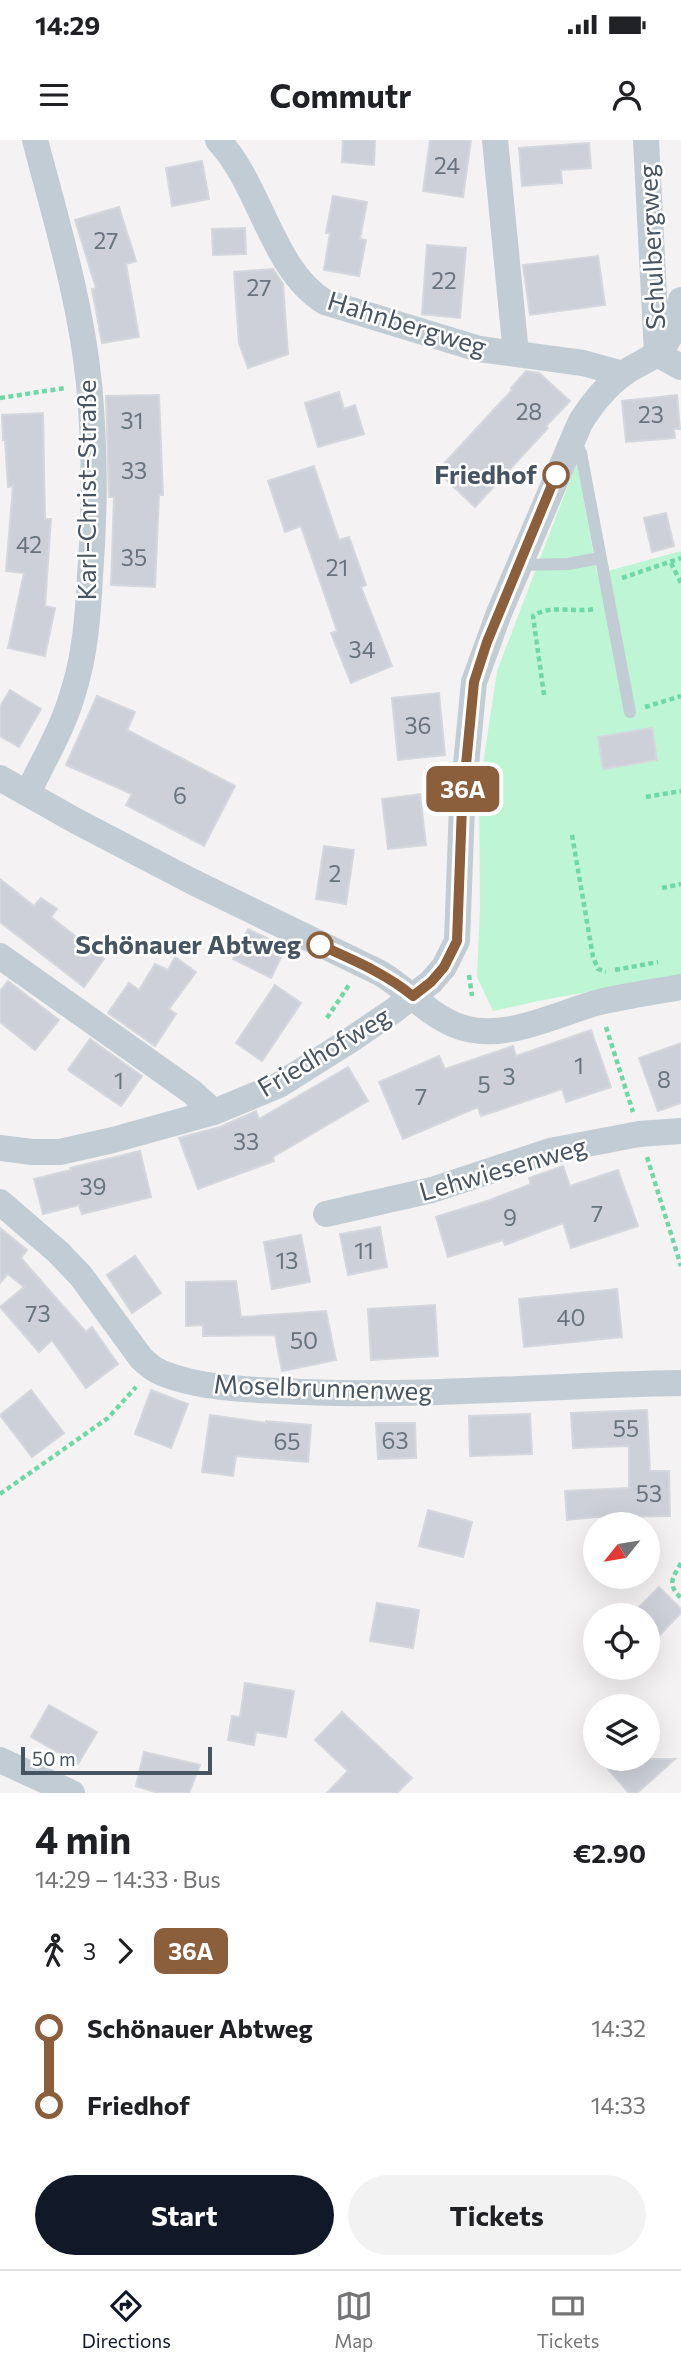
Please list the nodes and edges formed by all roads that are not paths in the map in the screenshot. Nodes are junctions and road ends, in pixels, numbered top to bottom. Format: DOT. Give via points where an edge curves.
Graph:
graph roads {
  1 [pos="35,140"];
  2 [pos="218,140"];
  3 [pos="495,140"];
  4 [pos="646,140"];
  5 [pos="681,300"];
  6 [pos="516,354"];
  7 [pos="657,354"];
  8 [pos="681,367"];
  9 [pos="623,374"];
  10 [pos="573,438"];
  11 [pos="600,558"];
  12 [pos="519,565"];
  13 [pos="630,712"];
  14 [pos="0,778"];
  15 [pos="28,793"];
  16 [pos="0,956"];
  17 [pos="681,987"];
  18 [pos="413,996"];
  19 [pos="214,1112"];
  20 [pos="681,1131"];
  21 [pos="0,1148"];
  22 [pos="0,1202"];
  23 [pos="326,1214"];
  24 [pos="681,1383"];
  25 [pos="0,1760"];
  26 [pos="72,1793"];
  1 -- 15 [label="street, Karl-Christ-Straße" via="64,251 89,385 93,542 87,631 72,697"];
  2 -- 6 [label="street, Hahnbergweg" via="243,173 287,263 319,298 464,345"];
  3 -- 6 [label="street, Hahnbergweg"];
  4 -- 7 [label="street, Schulbergweg"];
  5 -- 7 [label="street" via="671,334"];
  6 -- 9 [label="street, Hahnbergweg"];
  7 -- 8 [label="street"];
  7 -- 9 [label="street, Friedhofweg"];
  9 -- 10 [label="street, Friedhofweg" via="592,404"];
  10 -- 11 [label="lane" via="581,453"];
  10 -- 12 [label="street, Friedhofweg"];
  11 -- 12 [label="lane"];
  11 -- 13 [label="lane"];
  12 -- 18 [label="street, Friedhofweg" via="487,642 471,699 457,941 444,967"];
  14 -- 15 [label="street"];
  15 -- 18 [label="street" via="181,876 363,964"];
  16 -- 19 [label="street"];
  17 -- 18 [label="street" via="492,1031 456,1026"];
  18 -- 19 [label="street, Friedhofweg" via="278,1085"];
  19 -- 21 [label="street, Friedhofweg" via="60,1152"];
  20 -- 23 [label="street, Lehwiesenweg" via="639,1133 550,1152 432,1189"];
  22 -- 24 [label="street, Moselbrunnenweg" via="81,1276 151,1368 177,1377 229,1388 416,1394"];
  25 -- 26 [label="street"];
}
